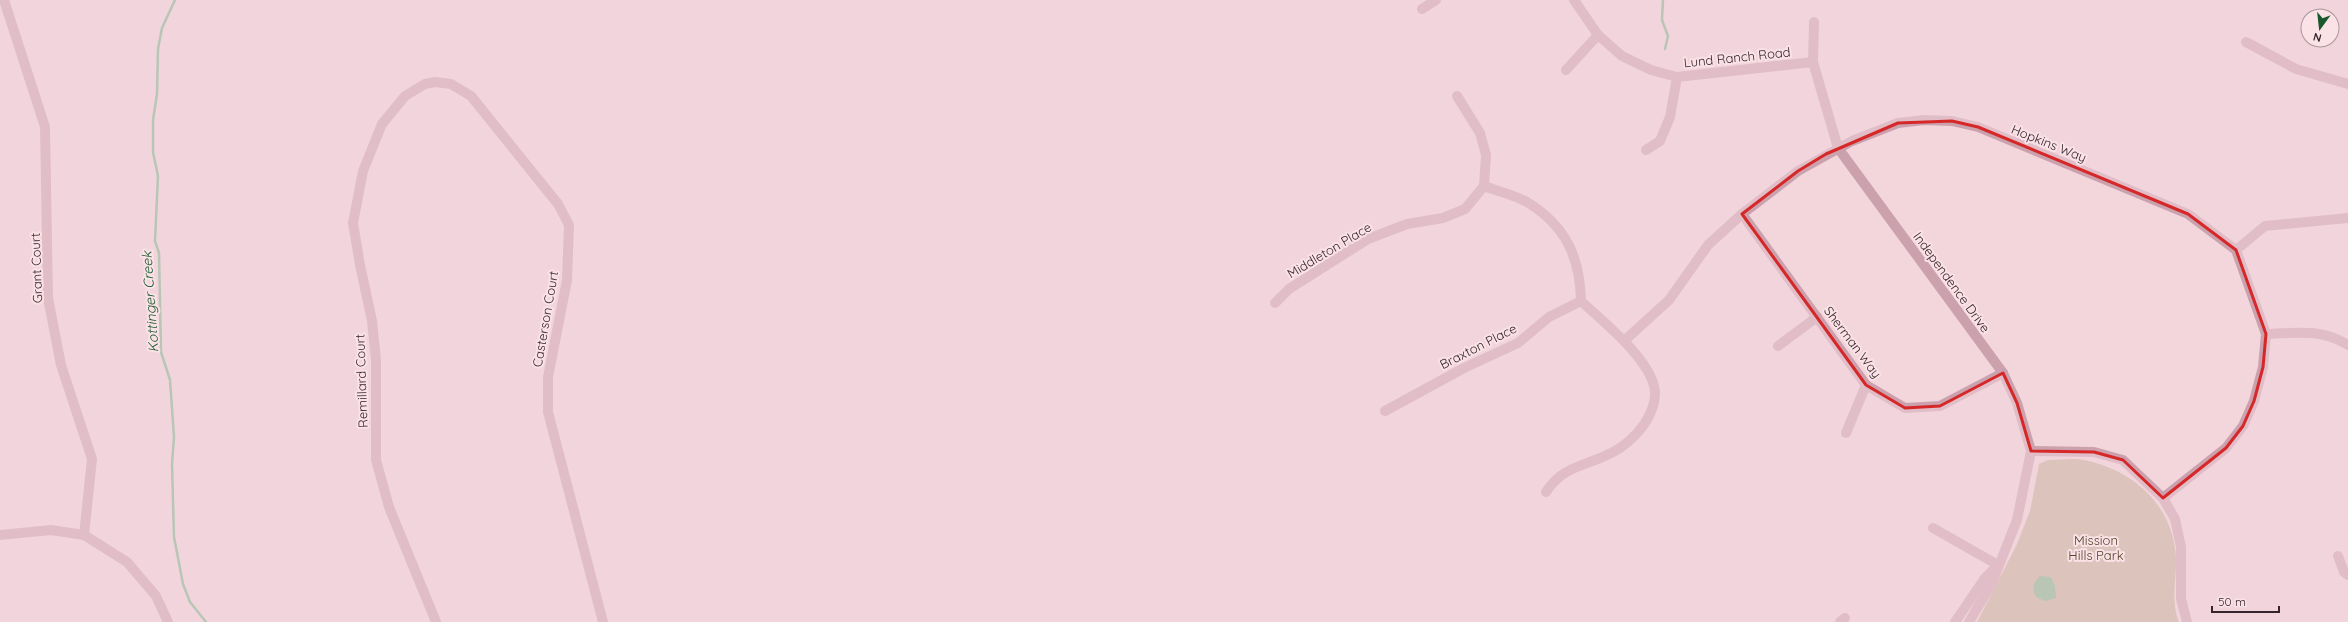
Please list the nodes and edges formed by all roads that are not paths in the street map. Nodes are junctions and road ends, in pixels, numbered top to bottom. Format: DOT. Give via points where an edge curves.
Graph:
graph roads {
  1 [pos="4,0"];
  2 [pos="1436,0"];
  3 [pos="1574,0"];
  4 [pos="1422,10"];
  5 [pos="1814,22"];
  6 [pos="1598,35"];
  7 [pos="2246,42"];
  8 [pos="1813,62"];
  9 [pos="1566,70"];
  10 [pos="1677,77"];
  11 [pos="2348,84"];
  12 [pos="405,96"];
  13 [pos="1457,96"];
  14 [pos="1838,148"];
  15 [pos="1646,150"];
  16 [pos="1484,186"];
  17 [pos="1742,214"];
  18 [pos="2348,218"];
  19 [pos="2236,250"];
  20 [pos="1581,302"];
  21 [pos="1275,303"];
  22 [pos="1817,317"];
  23 [pos="2266,334"];
  24 [pos="1624,341"];
  25 [pos="2348,345"];
  26 [pos="1778,346"];
  27 [pos="2003,373"];
  28 [pos="1866,385"];
  29 [pos="1385,411"];
  30 [pos="1846,433"];
  31 [pos="2031,451"];
  32 [pos="1546,492"];
  33 [pos="2163,498"];
  34 [pos="1933,528"];
  35 [pos="0,535"];
  36 [pos="84,535"];
  37 [pos="2338,556"];
  38 [pos="1998,565"];
  39 [pos="2348,575"];
  40 [pos="168,622"];
  41 [pos="436,622"];
  42 [pos="603,622"];
  43 [pos="1955,622"];
  44 [pos="1969,622"];
  45 [pos="2187,622"];
  1 -- 36 [label="street, Grant Court" via="45,127 48,298 61,365 92,459"];
  2 -- 4 [label="street"];
  3 -- 6 [label="street, Lund Ranch Road"];
  5 -- 8 [label="street, Independence Drive"];
  6 -- 9 [label="street"];
  6 -- 10 [label="street, Lund Ranch Road" via="1622,56 1650,70"];
  7 -- 11 [label="street" via="2296,69"];
  8 -- 10 [label="street, Lund Ranch Road"];
  8 -- 14 [label="street, Independence Drive"];
  10 -- 15 [label="street" via="1670,117 1660,141"];
  12 -- 41 [label="street, Remillard Court" via="382,124 363,171 353,223 372,321 376,360 376,460 390,507"];
  12 -- 42 [label="street, Casterson Court" via="425,84 435,82 451,84 471,96 558,204 569,225 567,280 548,377 548,412"];
  13 -- 16 [label="street" via="1480,134 1486,155"];
  14 -- 17 [label="street, Hopkins Way" via="1798,170"];
  14 -- 19 [label="street, Hopkins Way" via="1898,123 1945,121 1978,127 2188,214"];
  14 -- 27 [label="street, Independence Drive"];
  16 -- 20 [label="street" via="1526,201 1564,234 1574,256 1580,279"];
  16 -- 21 [label="street, Middleton Place" via="1465,209 1442,218 1406,224 1368,239 1289,289"];
  17 -- 22 [label="street, Sherman Way"];
  17 -- 24 [label="street, Hopkins Way" via="1708,245 1669,300"];
  18 -- 19 [label="street" via="2265,226"];
  19 -- 23 [label="street"];
  20 -- 24 [label="street"];
  20 -- 29 [label="street, Braxton Place" via="1549,317 1518,343 1464,368"];
  22 -- 26 [label="street"];
  22 -- 28 [label="street, Sherman Way"];
  23 -- 25 [label="street" via="2318,332 2338,338"];
  23 -- 33 [label="street" via="2260,381 2243,426 2210,463"];
  24 -- 32 [label="street" via="1645,365 1652,381 1656,394 1651,414 1638,434 1612,453 1566,471 1554,479"];
  27 -- 28 [label="street, Sherman Way" via="1940,406 1905,408"];
  27 -- 31 [label="street, Independence Drive" via="2018,403"];
  28 -- 30 [label="street"];
  31 -- 33 [label="street" via="2094,452 2123,460"];
  31 -- 38 [label="street, Independence Drive" via="2017,520"];
  33 -- 45 [label="street" via="2175,519 2181,547 2180,599"];
  34 -- 38 [label="street"];
  35 -- 36 [label="street" via="50,530"];
  36 -- 40 [label="street" via="127,562 156,596"];
  37 -- 39 [label="street" via="2344,572"];
  38 -- 43 [label="street, Independence Drive" via="1985,578"];
  38 -- 44 [label="street, Independence Drive" via="1992,583"];
}
